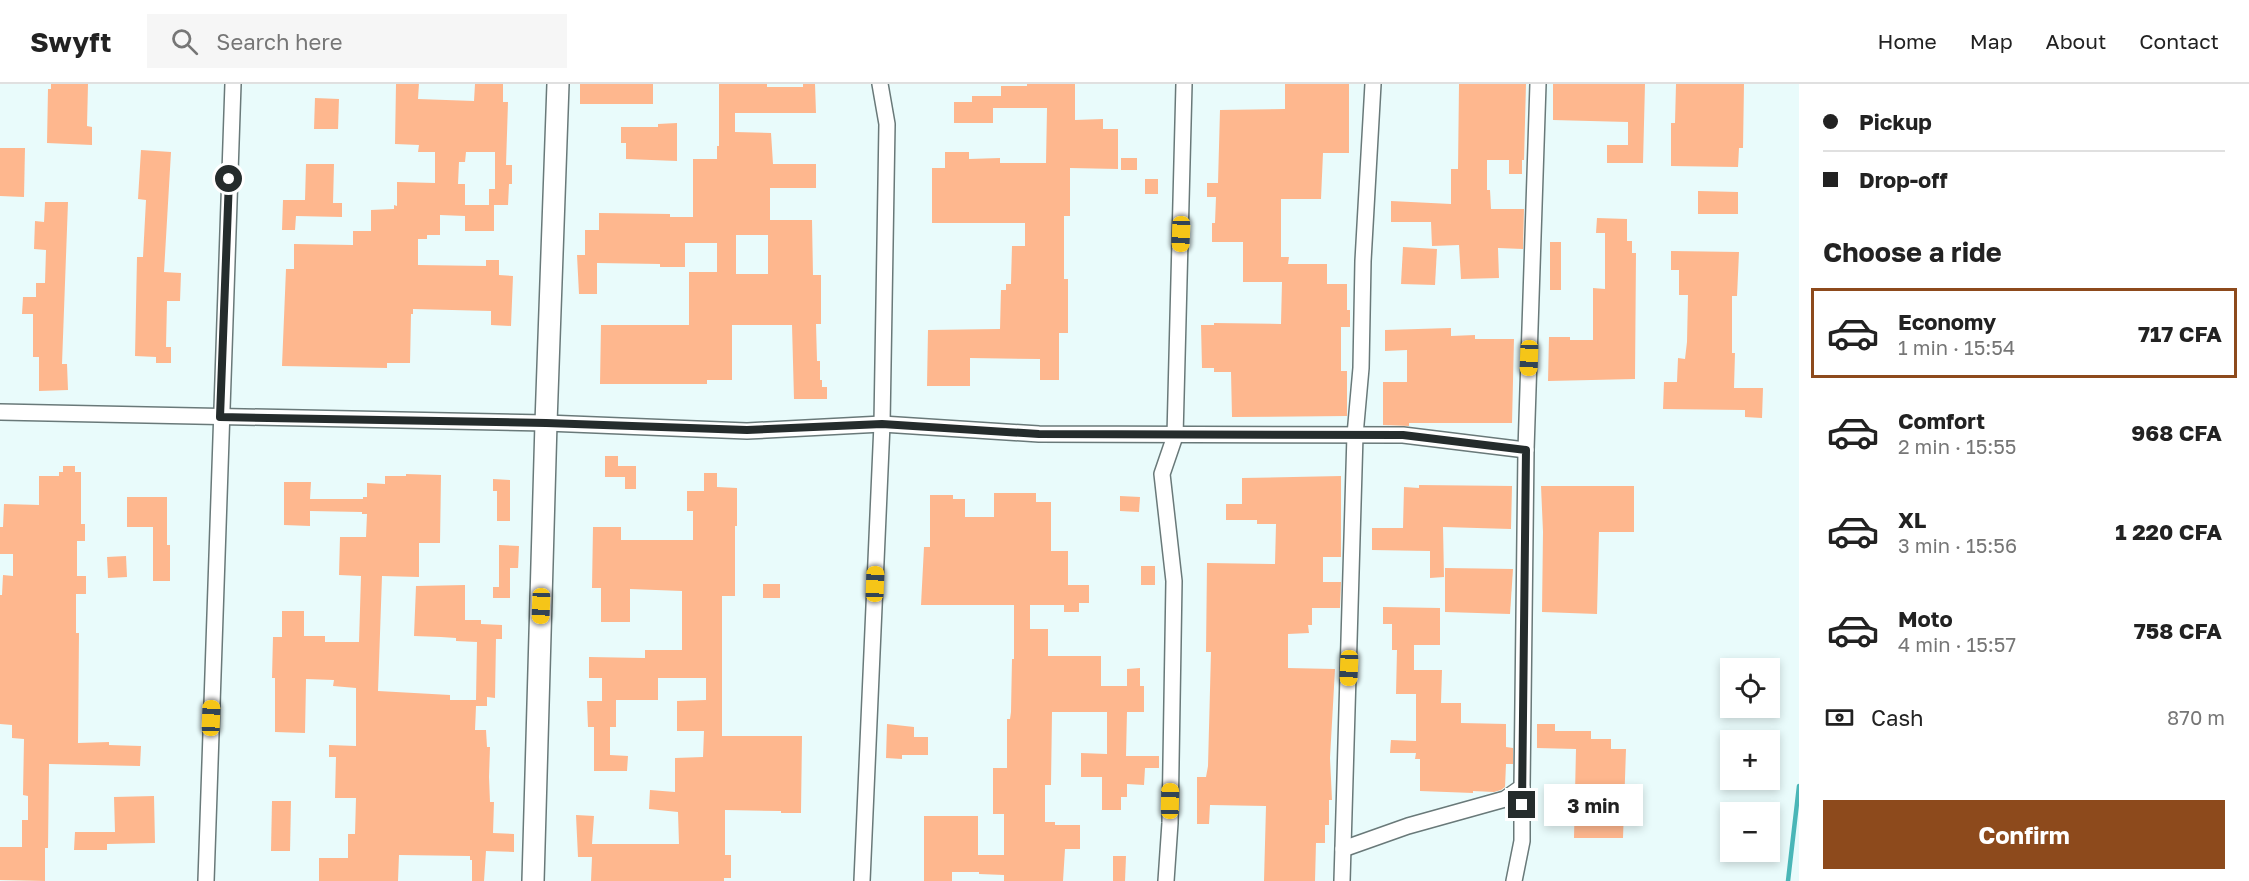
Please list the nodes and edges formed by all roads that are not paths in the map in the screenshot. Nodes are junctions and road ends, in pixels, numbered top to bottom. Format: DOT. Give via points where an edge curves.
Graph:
graph roads {
  1 [pos="232,84"];
  2 [pos="558,84"];
  3 [pos="880,84"];
  4 [pos="1184,84"];
  5 [pos="1372,84"];
  6 [pos="1538,84"];
  7 [pos="0,412"];
  8 [pos="220,417"];
  9 [pos="546,423"];
  10 [pos="882,424"];
  11 [pos="1354,435"];
  12 [pos="1175,436"];
  13 [pos="1526,450"];
  14 [pos="1522,787"];
  15 [pos="1343,849"];
  16 [pos="206,881"];
  17 [pos="533,881"];
  18 [pos="862,881"];
  19 [pos="1166,881"];
  20 [pos="1342,881"];
  21 [pos="1514,881"];
  1 -- 8 [label="street"];
  2 -- 9 [label="street"];
  3 -- 10 [label="street" via="887,124"];
  4 -- 12 [label="street"];
  5 -- 11 [label="street"];
  6 -- 13 [label="street"];
  7 -- 8 [label="street"];
  8 -- 9 [label="street"];
  8 -- 16 [label="street"];
  9 -- 10 [label="street" via="747,430"];
  9 -- 17 [label="street"];
  10 -- 12 [label="street" via="1039,434"];
  10 -- 18 [label="street"];
  11 -- 12 [label="street"];
  11 -- 13 [label="street" via="1403,435"];
  11 -- 15 [label="street"];
  12 -- 19 [label="street" via="1162,474 1174,581"];
  13 -- 14 [label="street"];
  14 -- 15 [label="street" via="1505,799"];
  14 -- 21 [label="street" via="1522,841"];
  15 -- 20 [label="street"];
}
